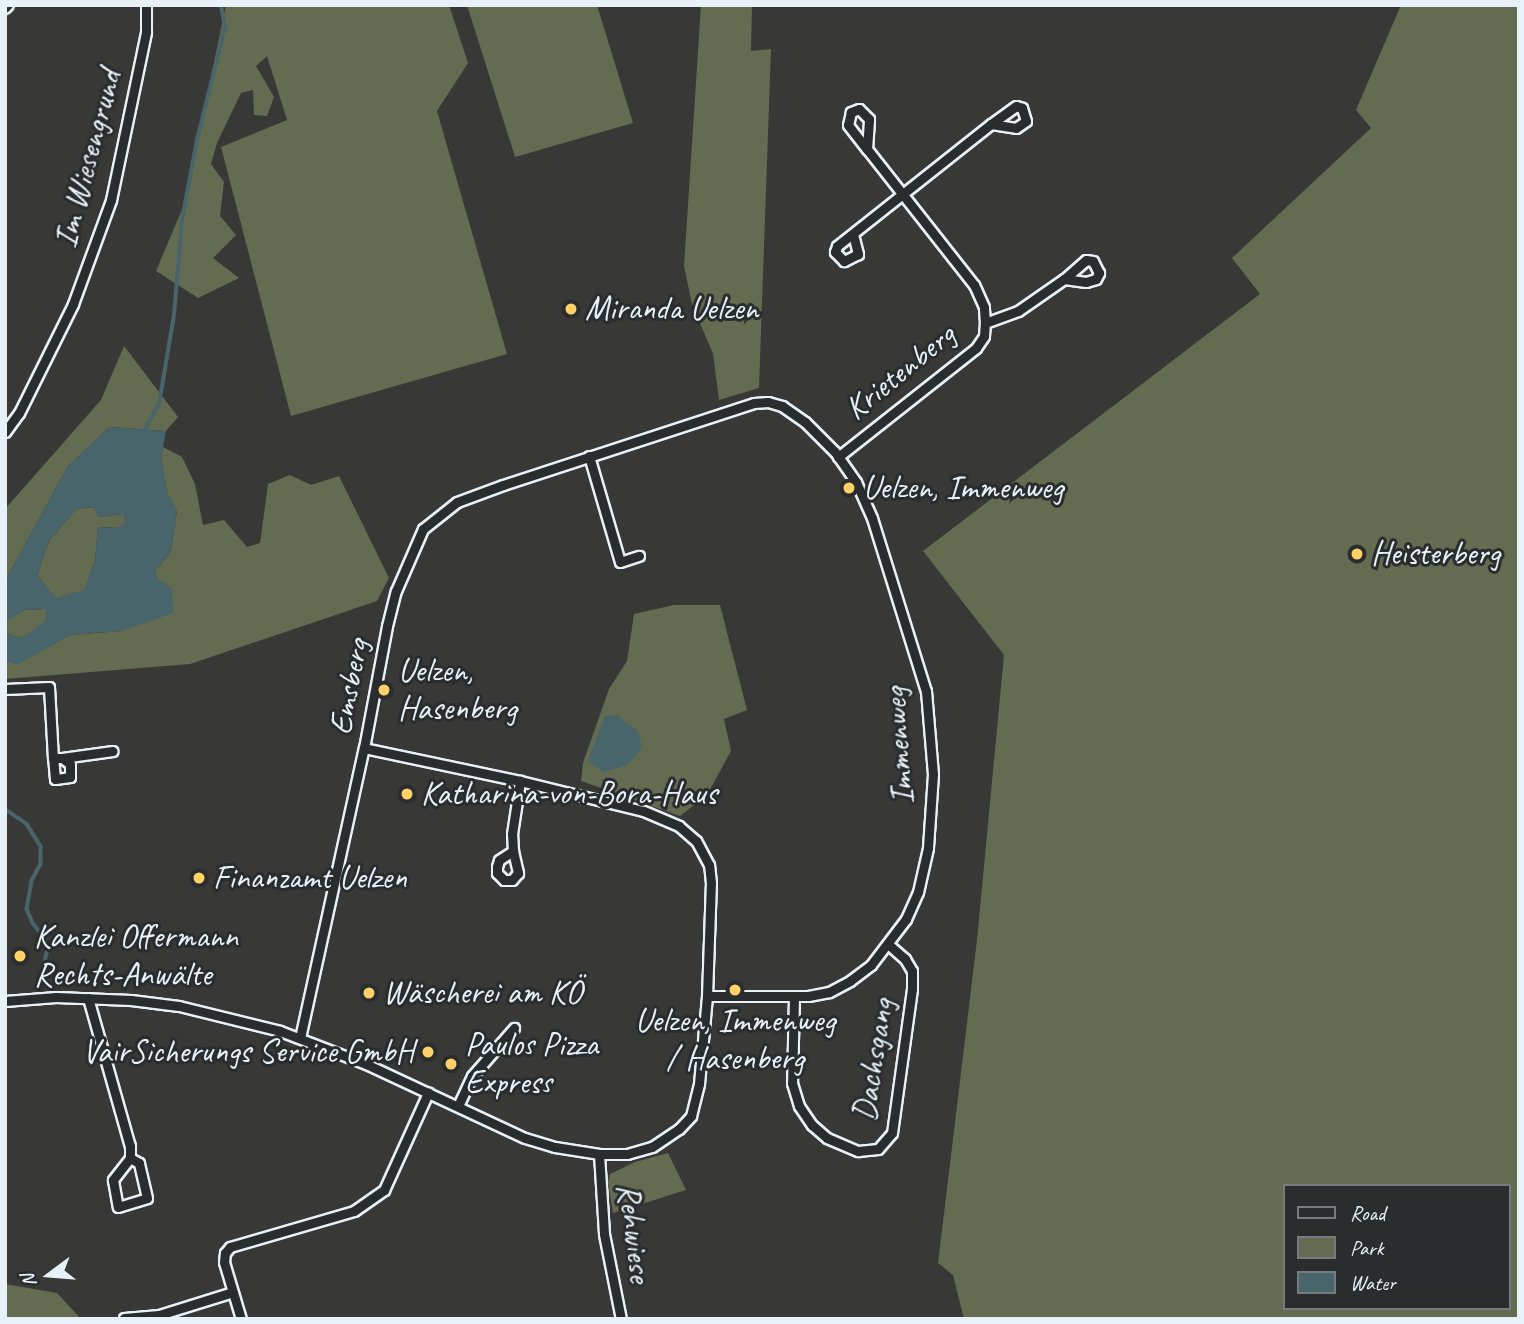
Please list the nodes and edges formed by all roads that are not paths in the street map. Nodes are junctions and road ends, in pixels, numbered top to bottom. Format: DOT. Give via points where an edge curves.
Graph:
graph roads {
  1 [pos="146,5"];
  2 [pos="990,124"];
  3 [pos="867,149"];
  4 [pos="902,193"];
  5 [pos="853,234"];
  6 [pos="1064,279"];
  7 [pos="985,323"];
  8 [pos="754,403"];
  9 [pos="5,432"];
  10 [pos="589,456"];
  11 [pos="838,457"];
  12 [pos="639,556"];
  13 [pos="5,689"];
  14 [pos="364,748"];
  15 [pos="113,751"];
  16 [pos="520,780"];
  17 [pos="513,851"];
  18 [pos="889,945"];
  19 [pos="707,996"];
  20 [pos="794,997"];
  21 [pos="88,998"];
  22 [pos="5,1001"];
  23 [pos="514,1028"];
  24 [pos="300,1038"];
  25 [pos="428,1093"];
  26 [pos="457,1106"];
  27 [pos="599,1154"];
  28 [pos="130,1158"];
  29 [pos="233,1292"];
  30 [pos="124,1318"];
  31 [pos="241,1319"];
  32 [pos="621,1319"];
  1 -- 9 [label="street, Im Wiesengrund" via="146,32 111,200 73,304"];
  2 -- 4 [label="street"];
  3 -- 4 [label="street, Krietenberg"];
  4 -- 5 [label="street"];
  4 -- 7 [label="street, Krietenberg" via="974,285"];
  6 -- 7 [label="street, Krietenberg" via="1018,311"];
  7 -- 11 [label="street, Krietenberg" via="976,348"];
  8 -- 10 [label="street, Emsberg"];
  8 -- 11 [label="street, Immenweg" via="782,406 805,422"];
  10 -- 12 [label="street" via="620,562"];
  10 -- 14 [label="street, Emsberg" via="457,502 423,529 396,591"];
  11 -- 18 [label="street, Immenweg" via="856,482 872,518 921,673 931,736 928,848 918,892"];
  13 -- 15 [label="street" via="48,687 58,758"];
  14 -- 16 [label="street"];
  14 -- 24 [label="street, Emsberg"];
  16 -- 17 [label="street"];
  16 -- 19 [label="street" via="664,818 696,841 709,865 711,883"];
  18 -- 20 [label="street, Immenweg" via="850,981 829,992"];
  18 -- 20 [label="street, Dachsgang" via="912,971 912,989 892,1133 878,1149 858,1151 827,1138 799,1106 792,1083"];
  19 -- 20 [label="street, Immenweg"];
  19 -- 27 [label="street" via="699,1084 691,1116 652,1147 627,1154"];
  21 -- 22 [label="street"];
  21 -- 24 [label="street" via="179,1006"];
  21 -- 28 [label="street"];
  23 -- 26 [label="street" via="472,1076"];
  24 -- 25 [label="street"];
  25 -- 26 [label="street"];
  25 -- 29 [label="street" via="384,1189 354,1211 230,1247 224,1262"];
  26 -- 27 [label="street" via="535,1142"];
  27 -- 32 [label="street, Rehwiese" via="606,1250"];
  28 -- 28 [label="street" via="139,1163 147,1198 118,1207 113,1180"];
  29 -- 30 [label="street" via="159,1315"];
  29 -- 31 [label="street"];
}
